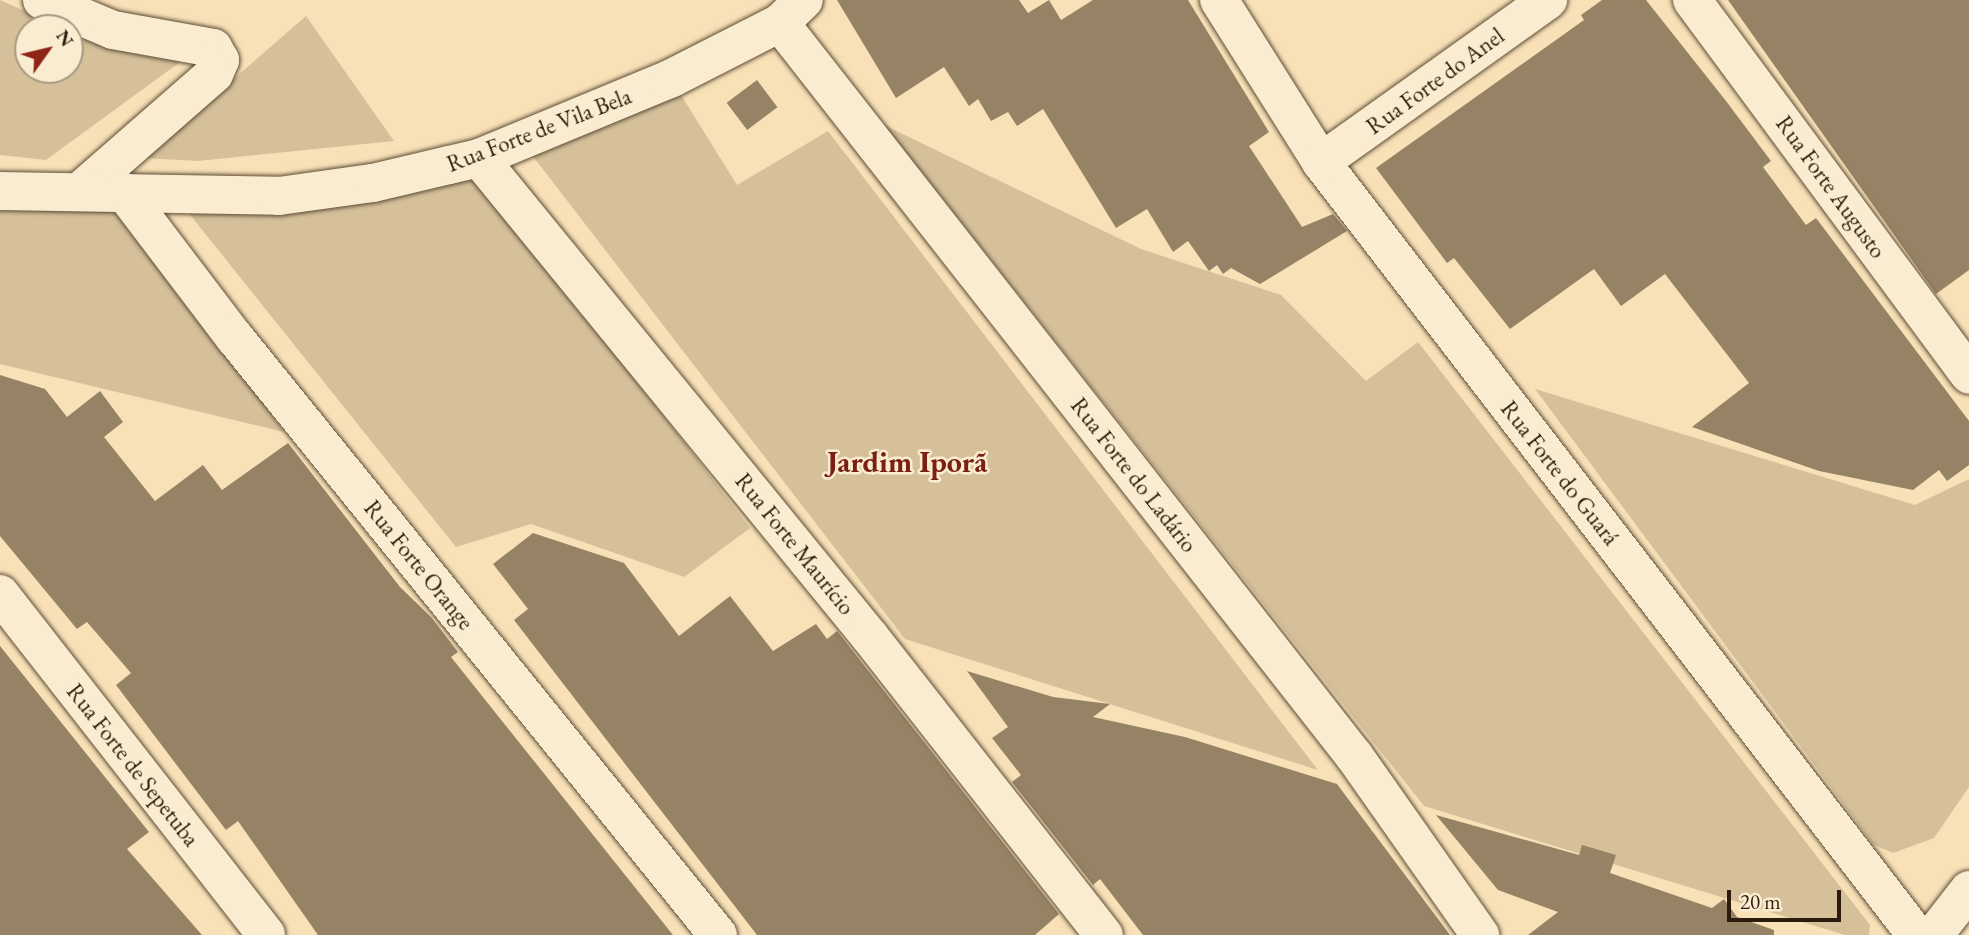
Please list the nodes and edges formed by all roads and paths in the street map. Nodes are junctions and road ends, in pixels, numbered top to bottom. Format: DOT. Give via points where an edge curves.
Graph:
graph roads {
  1 [pos="42,0"];
  2 [pos="1219,0"];
  3 [pos="1548,0"];
  4 [pos="1692,0"];
  5 [pos="792,11"];
  6 [pos="479,158"];
  7 [pos="1321,162"];
  8 [pos="0,191"];
  9 [pos="79,191"];
  10 [pos="124,192"];
  11 [pos="1969,375"];
  12 [pos="0,594"];
  13 [pos="1969,890"];
  14 [pos="266,935"];
  15 [pos="718,935"];
  16 [pos="1104,935"];
  17 [pos="1480,935"];
  18 [pos="1916,935"];
  19 [pos="1934,935"];
  1 -- 9 [label="street" via="113,30 213,48 220,60 214,74"];
  2 -- 7 [label="street, Rua Forte do Guará"];
  3 -- 7 [label="street, Rua Forte do Anel"];
  4 -- 11 [label="street, Rua Forte Augusto"];
  5 -- 6 [label="street, Rua Forte de Vila Bela" via="670,79"];
  5 -- 17 [label="street, Rua Forte do Ladário" via="1355,757"];
  6 -- 10 [label="street, Rua Forte de Vila Bela" via="373,183 279,196"];
  6 -- 16 [label="street, Rua Forte Maurício" via="870,637"];
  7 -- 18 [label="street, Rua Forte do Guará"];
  8 -- 9 [label="street, Rua Forte de Vila Bela"];
  9 -- 10 [label="street, Rua Forte de Vila Bela"];
  10 -- 15 [label="street, Rua Forte Orange" via="235,338"];
  12 -- 14 [label="street, Rua Forte de Sepetuba"];
  13 -- 19 [label="street"];
}
